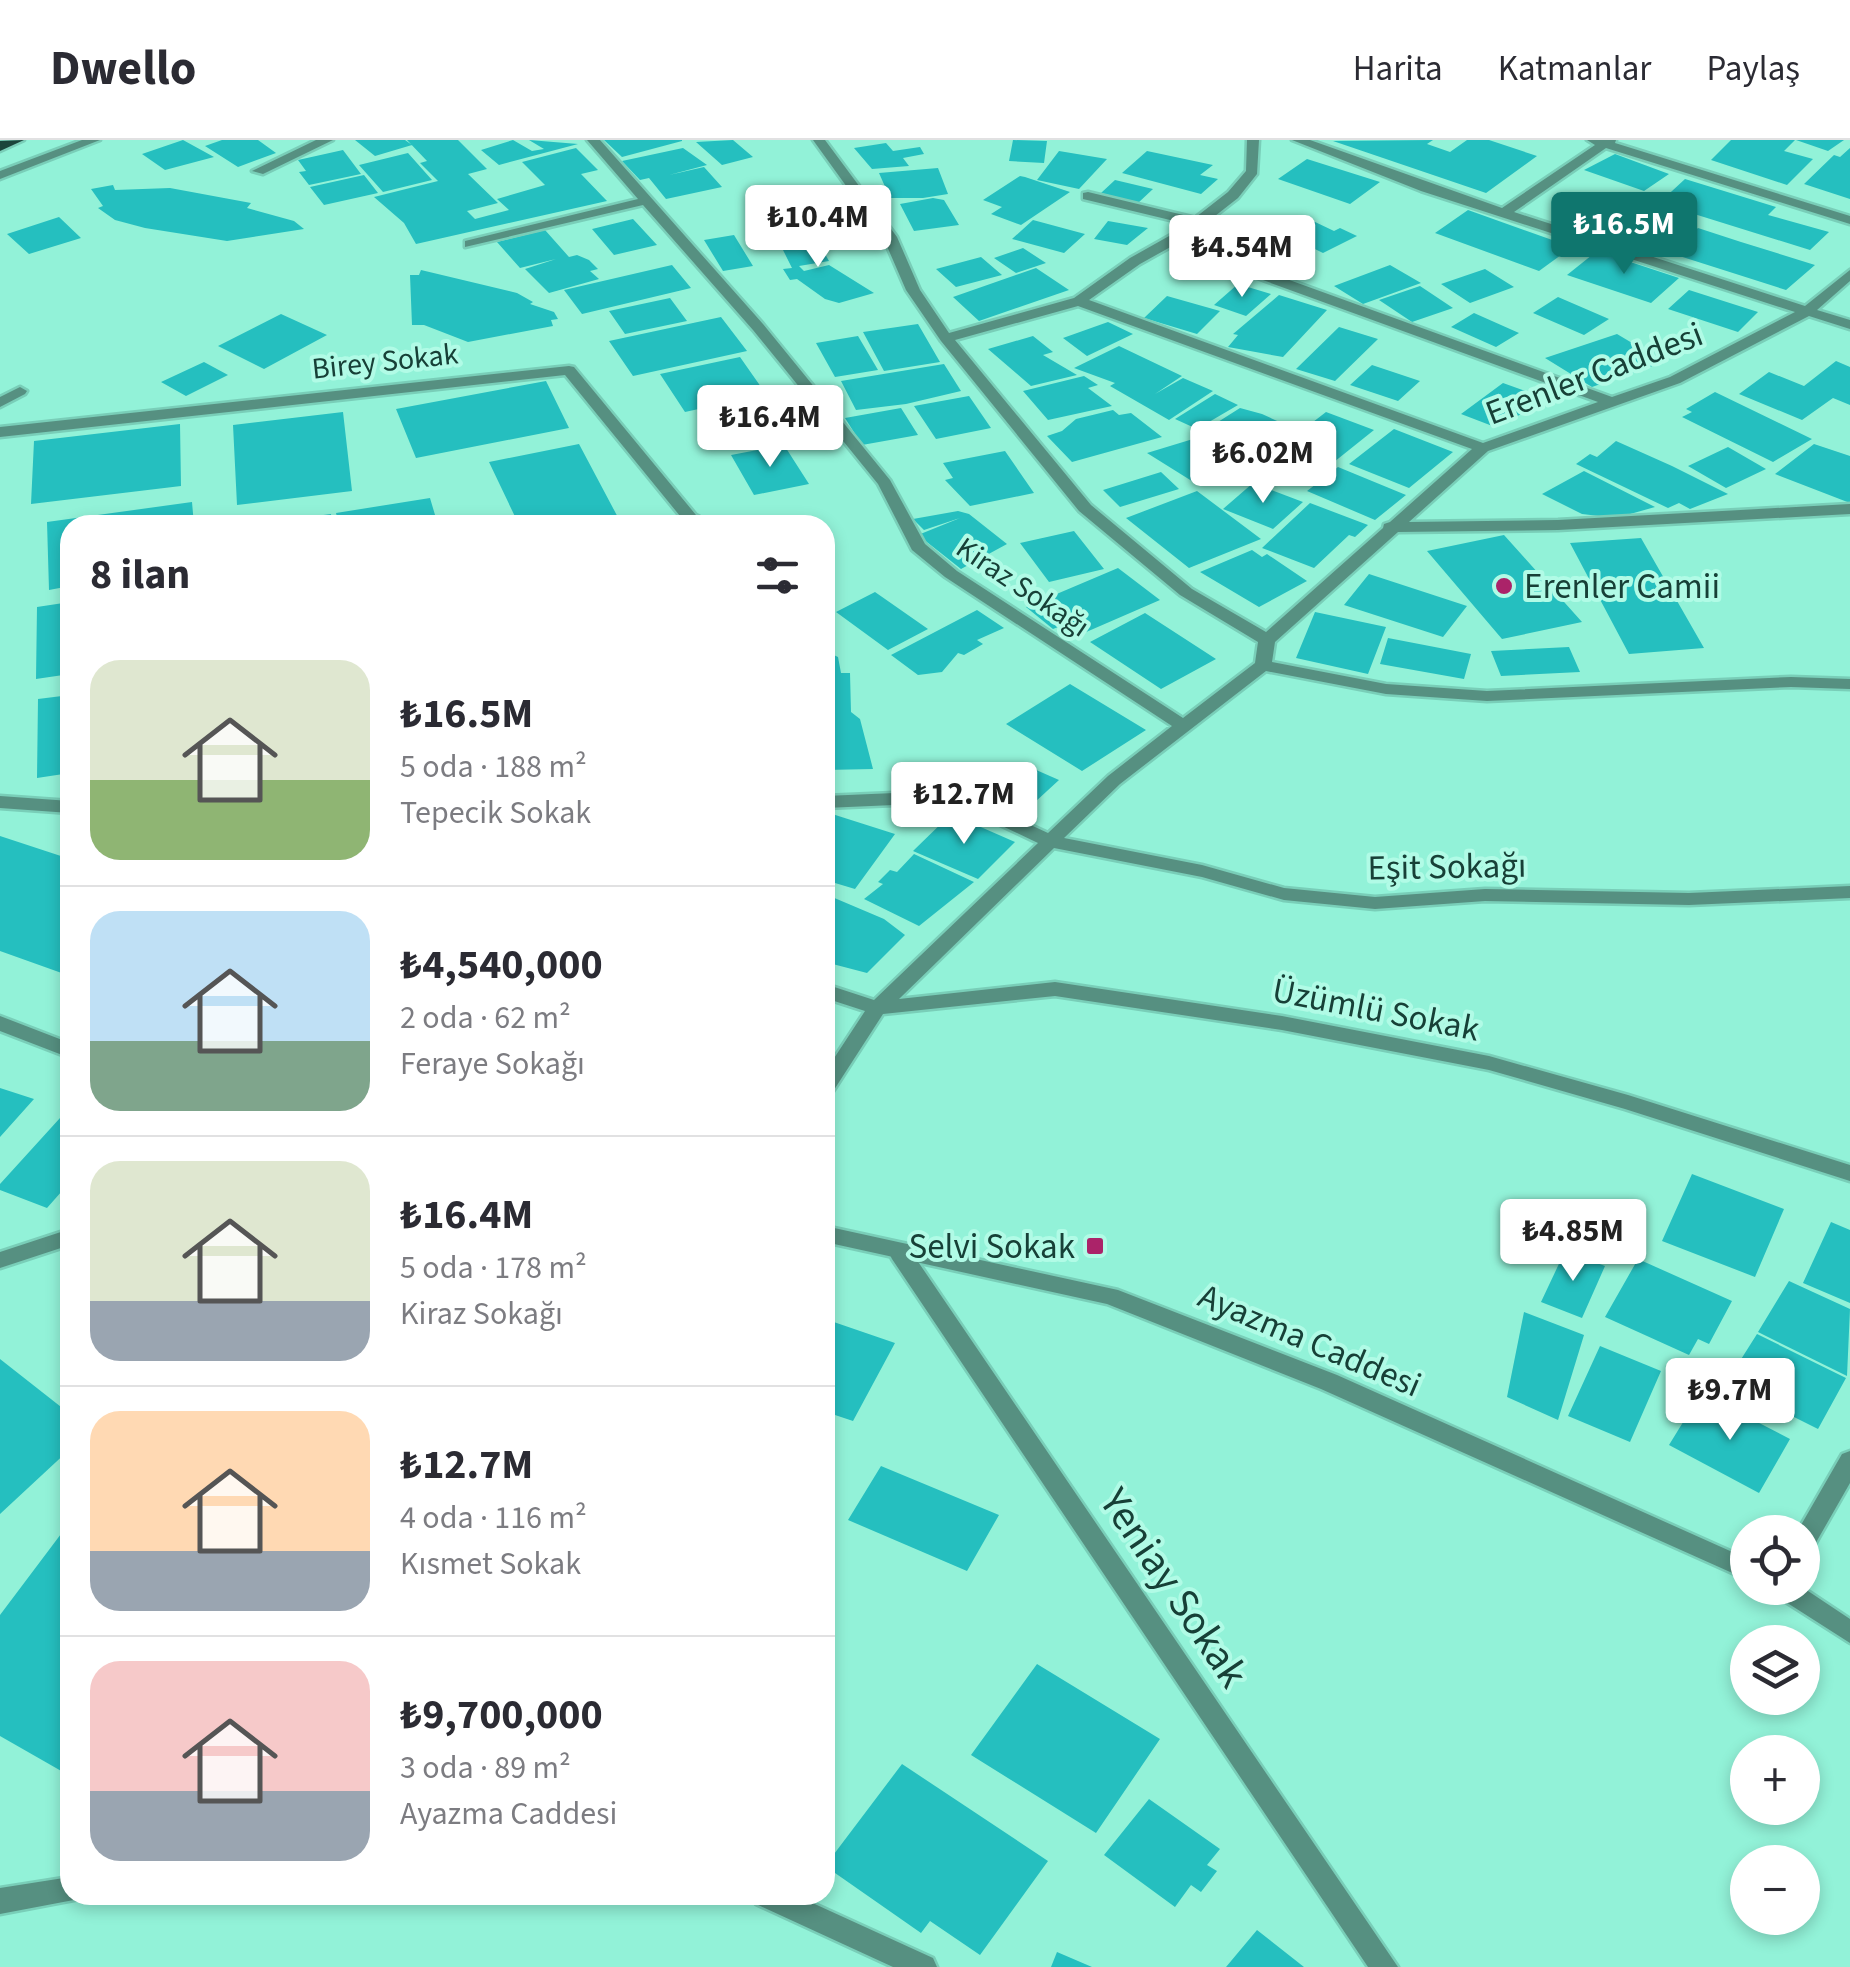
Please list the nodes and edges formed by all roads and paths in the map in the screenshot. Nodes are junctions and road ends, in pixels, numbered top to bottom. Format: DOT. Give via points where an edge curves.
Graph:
graph roads {
  1 [pos="16,140"];
  2 [pos="94,140"];
  3 [pos="327,140"];
  4 [pos="593,140"];
  5 [pos="819,140"];
  6 [pos="1253,140"];
  7 [pos="1298,140"];
  8 [pos="1603,141"];
  9 [pos="0,146"];
  10 [pos="258,171"];
  11 [pos="0,174"];
  12 [pos="1088,196"];
  13 [pos="644,201"];
  14 [pos="1504,212"];
  15 [pos="1850,220"];
  16 [pos="1195,222"];
  17 [pos="1184,234"];
  18 [pos="470,244"];
  19 [pos="1850,274"];
  20 [pos="1078,301"];
  21 [pos="1806,312"];
  22 [pos="1850,325"];
  23 [pos="946,338"];
  24 [pos="20,391"];
  25 [pos="1608,401"];
  26 [pos="0,403"];
  27 [pos="0,432"];
  28 [pos="1483,448"];
  29 [pos="1850,509"];
  30 [pos="692,515"];
  31 [pos="1390,527"];
  32 [pos="1266,640"];
  33 [pos="1263,665"];
  34 [pos="1850,684"];
  35 [pos="1186,727"];
  36 [pos="0,802"];
  37 [pos="835,802"];
  38 [pos="60,806"];
  39 [pos="1052,842"];
  40 [pos="1850,892"];
  41 [pos="835,995"];
  42 [pos="876,1008"];
  43 [pos="0,1023"];
  44 [pos="60,1047"];
  45 [pos="835,1072"];
  46 [pos="1850,1173"];
  47 [pos="835,1237"];
  48 [pos="60,1241"];
  49 [pos="900,1253"];
  50 [pos="0,1260"];
  51 [pos="1850,1461"];
  52 [pos="1820,1515"];
  53 [pos="1730,1562"];
  54 [pos="1810,1605"];
  55 [pos="1850,1632"];
  56 [pos="60,1892"];
  57 [pos="0,1902"];
  58 [pos="787,1905"];
  59 [pos="924,1967"];
  60 [pos="1384,1967"];
  1 -- 9 [label="main road"];
  2 -- 11 [label="street"];
  3 -- 10 [label="street"];
  4 -- 13 [label="street, Kiraz Sokağı"];
  5 -- 23 [label="street" via="890,237 913,290"];
  6 -- 16 [label="street" via="1252,171"];
  7 -- 14 [label="street"];
  8 -- 14 [label="street"];
  8 -- 15 [label="street"];
  12 -- 16 [label="street"];
  13 -- 18 [label="street"];
  13 -- 35 [label="street, Kiraz Sokağı" via="885,483 918,547"];
  14 -- 21 [label="street"];
  16 -- 17 [label="street"];
  17 -- 20 [label="street"];
  17 -- 25 [label="street" via="1232,264"];
  19 -- 21 [label="street, Erenler Caddesi"];
  20 -- 23 [label="street"];
  20 -- 28 [label="street"];
  21 -- 22 [label="street"];
  21 -- 25 [label="street, Erenler Caddesi" via="1674,380"];
  23 -- 32 [label="street" via="1085,508 1186,592"];
  24 -- 26 [label="street"];
  25 -- 28 [label="street, Erenler Caddesi"];
  27 -- 30 [label="street, Birey Sokak" via="569,370"];
  28 -- 31 [label="street, Erenler Caddesi"];
  29 -- 31 [label="street"];
  31 -- 32 [label="street, Erenler Caddesi"];
  32 -- 33 [label="street"];
  33 -- 34 [label="street" via="1386,689 1487,696"];
  33 -- 35 [label="street"];
  35 -- 39 [label="street" via="1114,780"];
  36 -- 38 [label="street"];
  37 -- 39 [label="street, Eşit Sokağı" via="941,798"];
  39 -- 40 [label="street, Eşit Sokağı" via="1284,894 1375,902"];
  39 -- 42 [label="street"];
  41 -- 42 [label="street"];
  42 -- 45 [label="street"];
  42 -- 46 [label="street, Üzümlü Sokak" via="1055,989 1282,1022 1489,1063"];
  43 -- 44 [label="street"];
  47 -- 49 [label="street, Ayazma Caddesi"];
  48 -- 50 [label="street"];
  49 -- 53 [label="street, Ayazma Caddesi" via="1110,1296 1329,1382"];
  49 -- 60 [label="street, Yeniay Sokak"];
  51 -- 52 [label="street"];
  54 -- 55 [label="street"];
  56 -- 57 [label="street"];
  58 -- 59 [label="street"];
}
